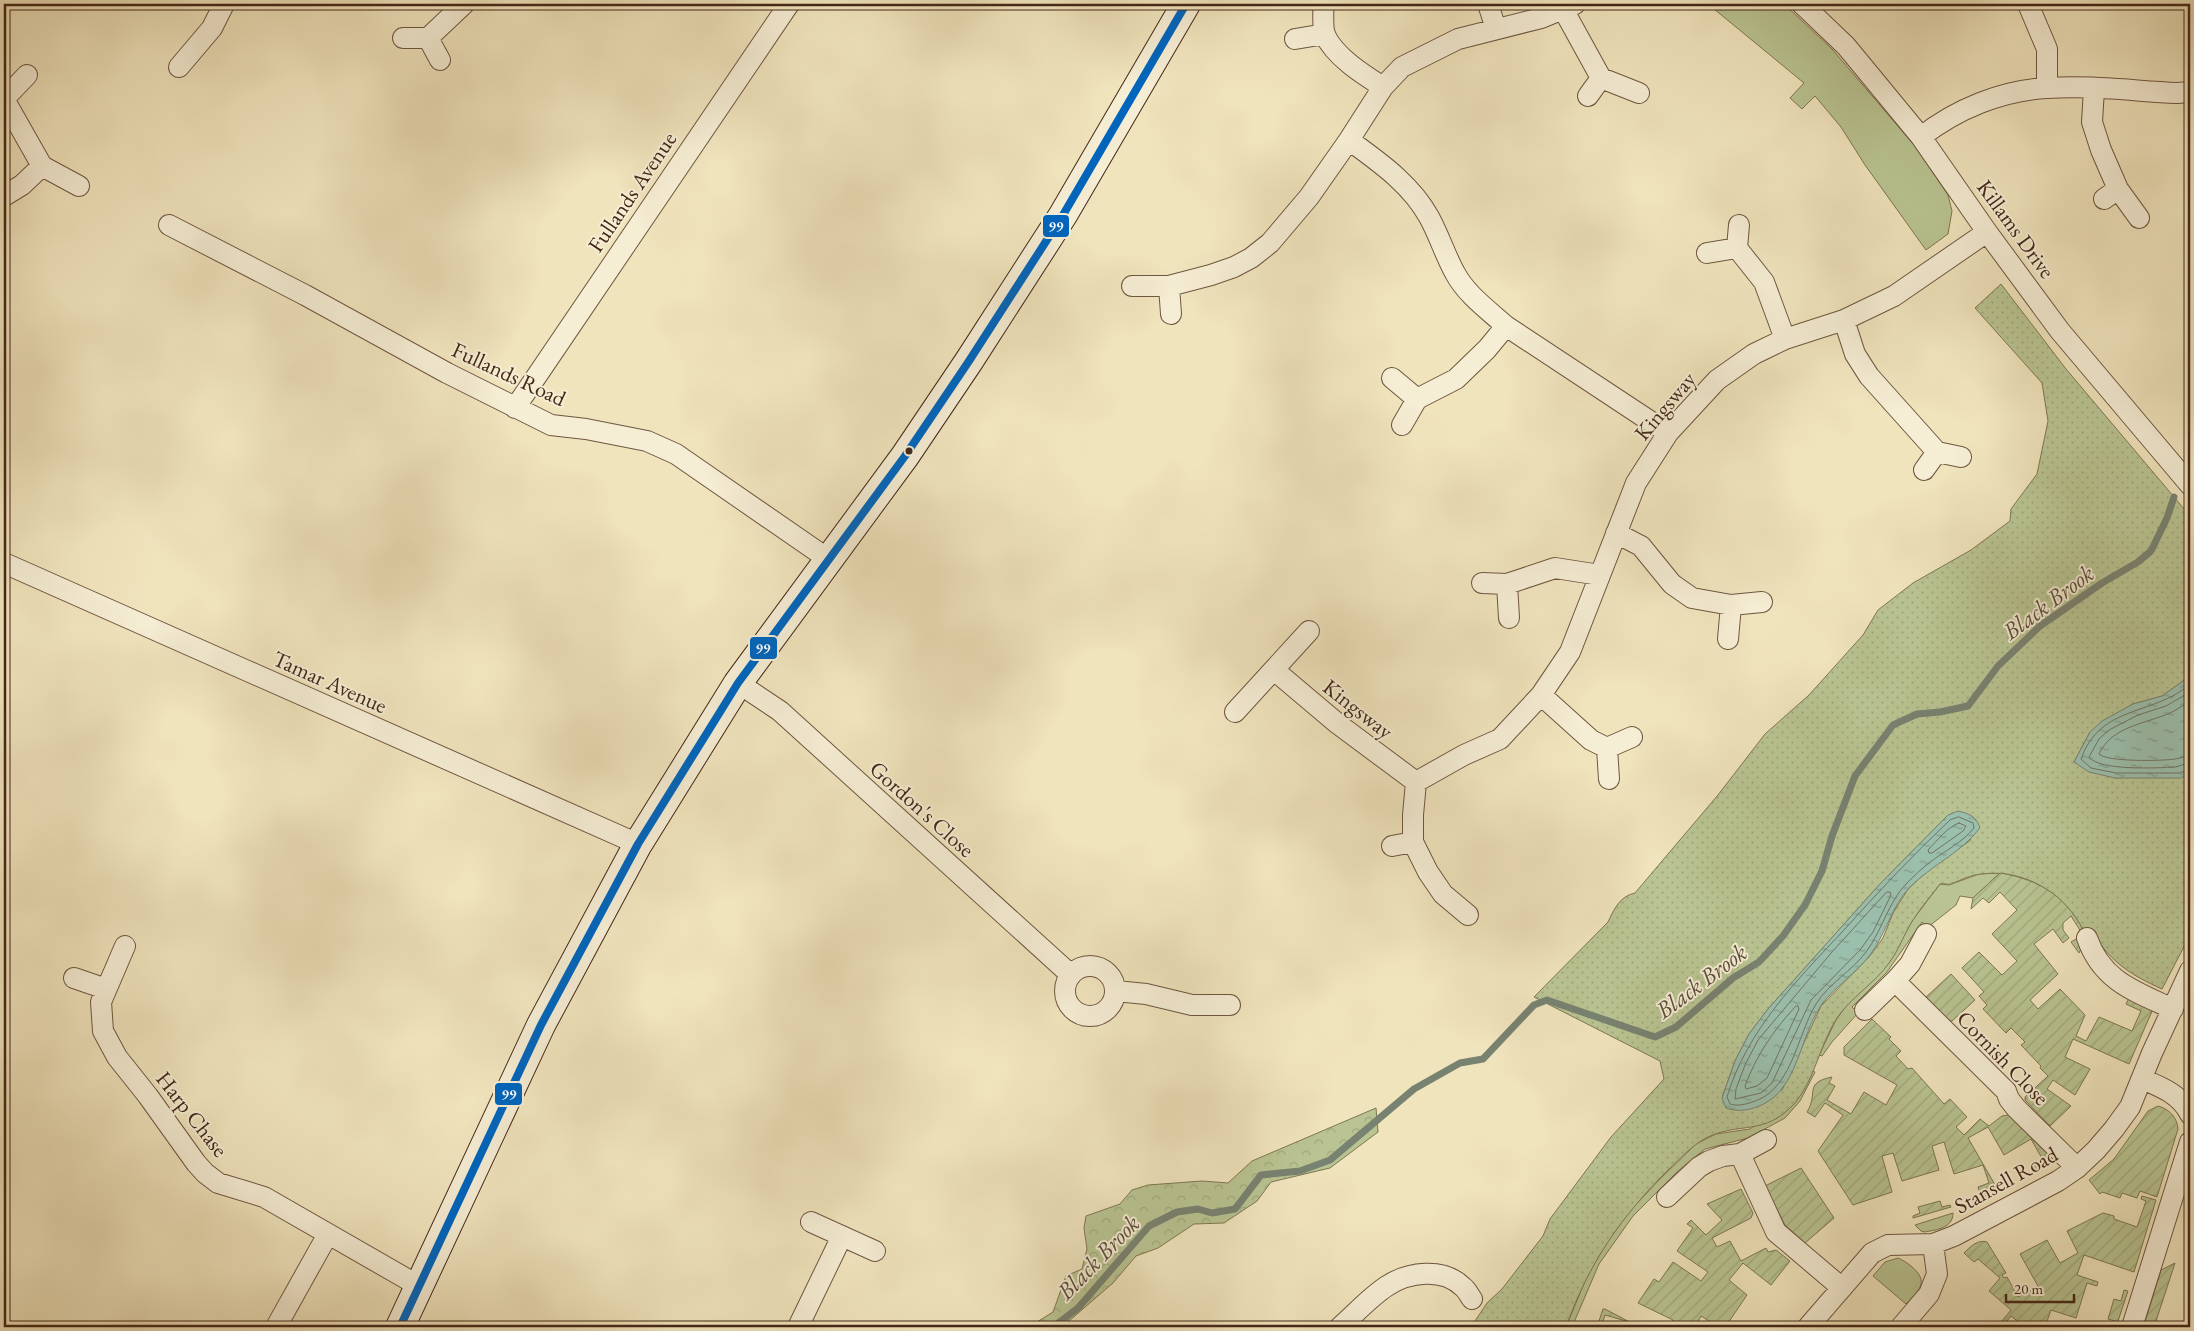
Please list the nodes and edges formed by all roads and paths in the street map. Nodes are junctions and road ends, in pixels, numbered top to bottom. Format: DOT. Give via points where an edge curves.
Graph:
graph roads {
  1 [pos="224,4"];
  2 [pos="464,4"];
  3 [pos="789,4"];
  4 [pos="1186,4"];
  5 [pos="1323,4"];
  6 [pos="1488,4"];
  7 [pos="1802,4"];
  8 [pos="2028,4"];
  9 [pos="1569,6"];
  10 [pos="1496,29"];
  11 [pos="1325,34"];
  12 [pos="403,38"];
  13 [pos="428,38"];
  14 [pos="1295,39"];
  15 [pos="440,60"];
  16 [pos="179,67"];
  17 [pos="27,76"];
  18 [pos="1601,78"];
  19 [pos="1383,87"];
  20 [pos="2048,88"];
  21 [pos="2094,89"];
  22 [pos="2190,92"];
  23 [pos="1639,93"];
  24 [pos="1588,96"];
  25 [pos="4,99"];
  26 [pos="1921,137"];
  27 [pos="1350,140"];
  28 [pos="42,166"];
  29 [pos="79,186"];
  30 [pos="4,196"];
  31 [pos="2139,218"];
  32 [pos="169,225"];
  33 [pos="1739,225"];
  34 [pos="1987,232"];
  35 [pos="1736,248"];
  36 [pos="1707,253"];
  37 [pos="1132,286"];
  38 [pos="1169,286"];
  39 [pos="1171,314"];
  40 [pos="1844,320"];
  41 [pos="1506,326"];
  42 [pos="1785,339"];
  43 [pos="1392,378"];
  44 [pos="1418,399"];
  45 [pos="515,408"];
  46 [pos="1402,425"];
  47 [pos="1668,433"];
  48 [pos="1937,452"];
  49 [pos="1961,457"];
  50 [pos="1924,470"];
  51 [pos="2190,485"];
  52 [pos="1616,533"];
  53 [pos="828,559"];
  54 [pos="4,563"];
  55 [pos="1600,576"];
  56 [pos="1482,583"];
  57 [pos="1507,584"];
  58 [pos="1762,602"];
  59 [pos="1731,605"];
  60 [pos="1509,618"];
  61 [pos="1309,631"];
  62 [pos="1728,639"];
  63 [pos="1274,670"];
  64 [pos="738,683"];
  65 [pos="1542,695"];
  66 [pos="1235,712"];
  67 [pos="1632,738"];
  68 [pos="1607,748"];
  69 [pos="1609,779"];
  70 [pos="1416,782"];
  71 [pos="1413,842"];
  72 [pos="638,844"];
  73 [pos="1392,846"];
  74 [pos="1468,915"];
  75 [pos="1926,934"];
  76 [pos="2087,938"];
  77 [pos="125,946"];
  78 [pos="2190,971"];
  79 [pos="1070,975"];
  80 [pos="74,978"];
  81 [pos="1895,982"];
  82 [pos="106,989"];
  83 [pos="1116,991"];
  84 [pos="1230,1005"];
  85 [pos="2173,1009"];
  86 [pos="1865,1010"];
  87 [pos="2142,1079"];
  88 [pos="2190,1114"];
  89 [pos="1766,1140"];
  90 [pos="2190,1142"];
  91 [pos="1740,1154"];
  92 [pos="2077,1168"];
  93 [pos="1667,1197"];
  94 [pos="810,1222"];
  95 [pos="328,1234"];
  96 [pos="842,1236"];
  97 [pos="1933,1244"];
  98 [pos="874,1250"];
  99 [pos="420,1286"];
  100 [pos="1842,1288"];
  101 [pos="1472,1299"];
  102 [pos="276,1327"];
  103 [pos="400,1327"];
  104 [pos="798,1327"];
  105 [pos="1340,1327"];
  106 [pos="1808,1327"];
  107 [pos="1901,1327"];
  108 [pos="2132,1327"];
  1 -- 16 [label="street" via="212,28"];
  2 -- 13 [label="street"];
  3 -- 45 [label="street, Fullands Avenue"];
  4 -- 53 [label="main road" via="1063,215 974,353 905,456"];
  5 -- 11 [label="street"];
  6 -- 10 [label="street"];
  7 -- 26 [label="street, Killams Drive" via="1846,46"];
  8 -- 20 [label="street" via="2047,49"];
  9 -- 10 [label="street" via="1541,18"];
  9 -- 18 [label="street"];
  10 -- 19 [label="street" via="1458,39 1425,54 1402,67"];
  11 -- 14 [label="street"];
  11 -- 19 [label="street" via="1359,72"];
  12 -- 13 [label="street"];
  13 -- 15 [label="street"];
  17 -- 25 [label="street"];
  18 -- 23 [label="street"];
  18 -- 24 [label="street"];
  19 -- 27 [label="street"];
  20 -- 21 [label="street"];
  20 -- 26 [label="street" via="2008,93 1977,105"];
  21 -- 22 [label="street"];
  21 -- 31 [label="street" via="2092,122 2111,194"];
  25 -- 28 [label="street"];
  26 -- 34 [label="street, Killams Drive"];
  27 -- 38 [label="street" via="1309,197 1270,243 1234,267"];
  27 -- 41 [label="street" via="1411,191 1429,217 1456,276"];
  28 -- 29 [label="street"];
  28 -- 30 [label="street" via="22,185"];
  32 -- 45 [label="street, Fullands Road"];
  33 -- 35 [label="street"];
  34 -- 40 [label="street, Kingsway" via="1894,296"];
  34 -- 51 [label="street, Killams Drive" via="2060,331"];
  35 -- 36 [label="street"];
  35 -- 42 [label="street" via="1764,282"];
  37 -- 38 [label="street"];
  38 -- 39 [label="street"];
  40 -- 42 [label="street, Kingsway"];
  40 -- 48 [label="street" via="1855,354 1869,376"];
  41 -- 44 [label="street" via="1487,350 1456,379"];
  41 -- 47 [label="street"];
  42 -- 47 [label="street, Kingsway" via="1754,354 1717,380"];
  43 -- 44 [label="street"];
  44 -- 46 [label="street"];
  45 -- 53 [label="street, Fullands Road" via="551,424 647,441 676,454"];
  47 -- 52 [label="street, Kingsway" via="1636,483"];
  48 -- 49 [label="street"];
  48 -- 50 [label="street"];
  52 -- 55 [label="street, Kingsway"];
  52 -- 59 [label="street" via="1640,546 1672,584 1692,598"];
  53 -- 64 [label="main road"];
  54 -- 72 [label="street, Tamar Avenue"];
  55 -- 57 [label="street" via="1554,568"];
  55 -- 65 [label="street, Kingsway" via="1570,652"];
  56 -- 57 [label="street"];
  57 -- 60 [label="street"];
  58 -- 59 [label="street"];
  59 -- 62 [label="street"];
  61 -- 63 [label="street"];
  63 -- 66 [label="street"];
  63 -- 70 [label="street, Kingsway" via="1338,724"];
  64 -- 72 [label="main road"];
  64 -- 79 [label="street, Gordon's Close" via="780,711"];
  65 -- 68 [label="street" via="1592,740"];
  65 -- 70 [label="street, Kingsway" via="1500,739"];
  67 -- 68 [label="street"];
  68 -- 69 [label="street"];
  70 -- 71 [label="street"];
  71 -- 73 [label="street"];
  71 -- 74 [label="street" via="1442,894"];
  72 -- 99 [label="main road" via="541,1025"];
  75 -- 81 [label="street" via="1910,964"];
  76 -- 85 [label="street" via="2098,963 2113,978 2130,990"];
  77 -- 82 [label="street, Harp Chase"];
  78 -- 85 [label="street"];
  79 -- 83 [label="street" via="1079,968 1099,967 1108,972"];
  79 -- 83 [label="street" via="1065,993 1073,1010 1082,1015 1100,1014 1108,1009"];
  80 -- 82 [label="street"];
  81 -- 86 [label="street"];
  81 -- 92 [label="street, Cornish Close" via="2006,1091 2016,1108"];
  82 -- 95 [label="street, Harp Chase" via="101,1002 103,1031 113,1051 205,1173 218,1183 264,1197"];
  83 -- 84 [label="street" via="1146,994 1191,1013"];
  85 -- 87 [label="street, Stansell Road"];
  87 -- 88 [label="street" via="2175,1094"];
  87 -- 92 [label="street, Stansell Road" via="2130,1107 2114,1129"];
  89 -- 91 [label="street"];
  90 -- 108 [label="street"];
  91 -- 93 [label="street" via="1723,1156 1699,1167"];
  91 -- 100 [label="street" via="1776,1232"];
  92 -- 97 [label="street, Stansell Road" via="2034,1195"];
  94 -- 96 [label="street"];
  95 -- 99 [label="street, Harp Chase"];
  95 -- 102 [label="street"];
  96 -- 98 [label="street"];
  96 -- 104 [label="street"];
  97 -- 100 [label="street, Stansell Road" via="1888,1245 1872,1253"];
  97 -- 107 [label="street" via="1938,1274 1929,1294"];
  99 -- 103 [label="main road"];
  100 -- 106 [label="street, Stansell Road"];
  101 -- 105 [label="street" via="1462,1286 1443,1276 1409,1275 1386,1286"];
}
